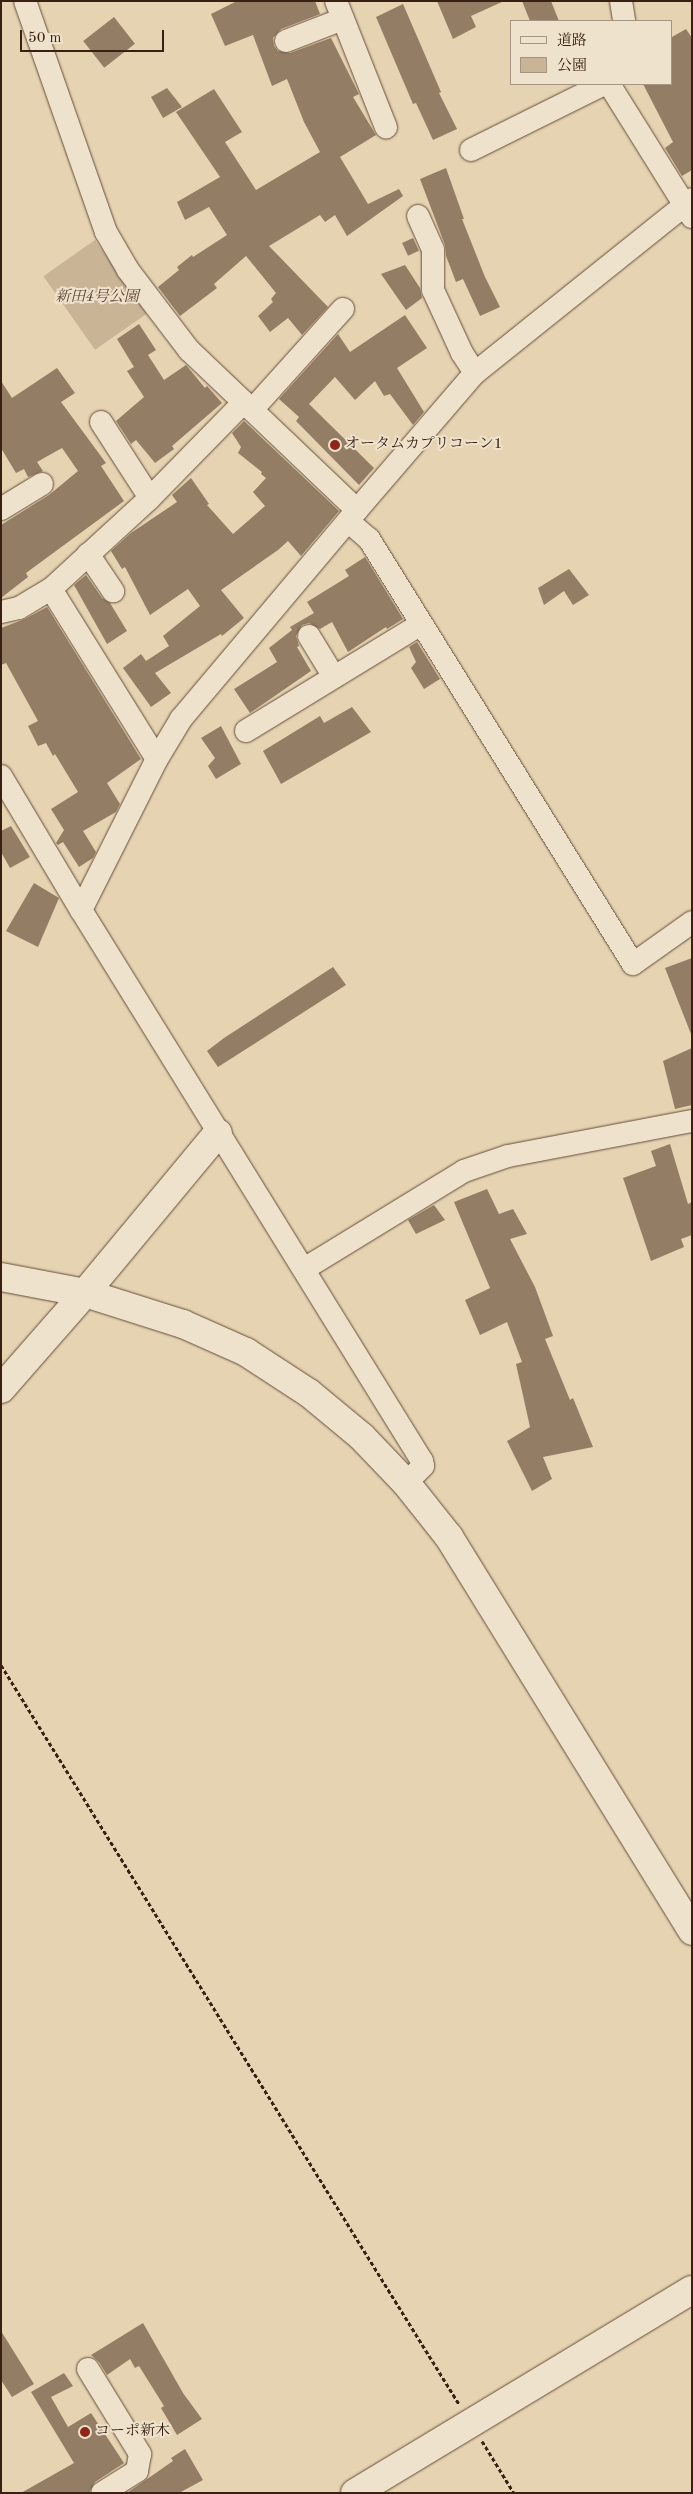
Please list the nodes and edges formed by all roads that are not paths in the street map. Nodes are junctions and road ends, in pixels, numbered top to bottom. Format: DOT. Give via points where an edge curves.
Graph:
graph roads {
  1 [pos="25,1"];
  2 [pos="621,1"];
  3 [pos="340,10"];
  4 [pos="624,20"];
  5 [pos="286,41"];
  6 [pos="602,85"];
  7 [pos="610,85"];
  8 [pos="386,127"];
  9 [pos="471,150"];
  10 [pos="689,207"];
  11 [pos="418,216"];
  12 [pos="344,310"];
  13 [pos="475,373"];
  14 [pos="248,406"];
  15 [pos="101,422"];
  16 [pos="42,484"];
  17 [pos="150,498"];
  18 [pos="1,510"];
  19 [pos="353,516"];
  20 [pos="88,554"];
  21 [pos="51,589"];
  22 [pos="113,591"];
  23 [pos="1,612"];
  24 [pos="421,624"];
  25 [pos="309,636"];
  26 [pos="334,677"];
  27 [pos="246,731"];
  28 [pos="157,760"];
  29 [pos="1,776"];
  30 [pos="81,910"];
  31 [pos="692,922"];
  32 [pos="692,1121"];
  33 [pos="218,1133"];
  34 [pos="304,1269"];
  35 [pos="1,1277"];
  36 [pos="85,1293"];
  37 [pos="1,1389"];
  38 [pos="406,1483"];
  39 [pos="692,1931"];
  40 [pos="692,2290"];
  41 [pos="88,2369"];
  42 [pos="102,2493"];
  43 [pos="355,2493"];
  1 -- 14 [label="street" via="106,232 128,270 189,350"];
  2 -- 4 [label="street"];
  3 -- 5 [label="street"];
  3 -- 8 [label="street"];
  6 -- 9 [label="street"];
  7 -- 10 [label="street"];
  10 -- 13 [label="street"];
  11 -- 13 [label="street" via="434,250 433,290 462,353"];
  12 -- 14 [label="street"];
  13 -- 19 [label="street"];
  14 -- 17 [label="street"];
  14 -- 19 [label="street"];
  15 -- 17 [label="street"];
  16 -- 18 [label="street"];
  17 -- 20 [label="street"];
  19 -- 24 [label="street"];
  19 -- 28 [label="street" via="181,719"];
  20 -- 21 [label="street"];
  20 -- 22 [label="street"];
  21 -- 23 [label="street" via="19,608"];
  21 -- 28 [label="street"];
  24 -- 26 [label="street"];
  24 -- 31 [label="street" via="633,964"];
  25 -- 26 [label="street"];
  26 -- 27 [label="street"];
  28 -- 30 [label="street"];
  29 -- 30 [label="street"];
  30 -- 33 [label="street"];
  32 -- 34 [label="street" via="508,1156 464,1171"];
  33 -- 34 [label="street"];
  33 -- 36 [label="street"];
  34 -- 38 [label="street" via="422,1461 423,1466"];
  35 -- 36 [label="street"];
  36 -- 37 [label="street"];
  36 -- 38 [label="street" via="183,1324 246,1352 309,1393 362,1437"];
  38 -- 39 [label="street" via="449,1537"];
  40 -- 43 [label="street"];
  41 -- 42 [label="street" via="140,2454 137,2471"];
}
